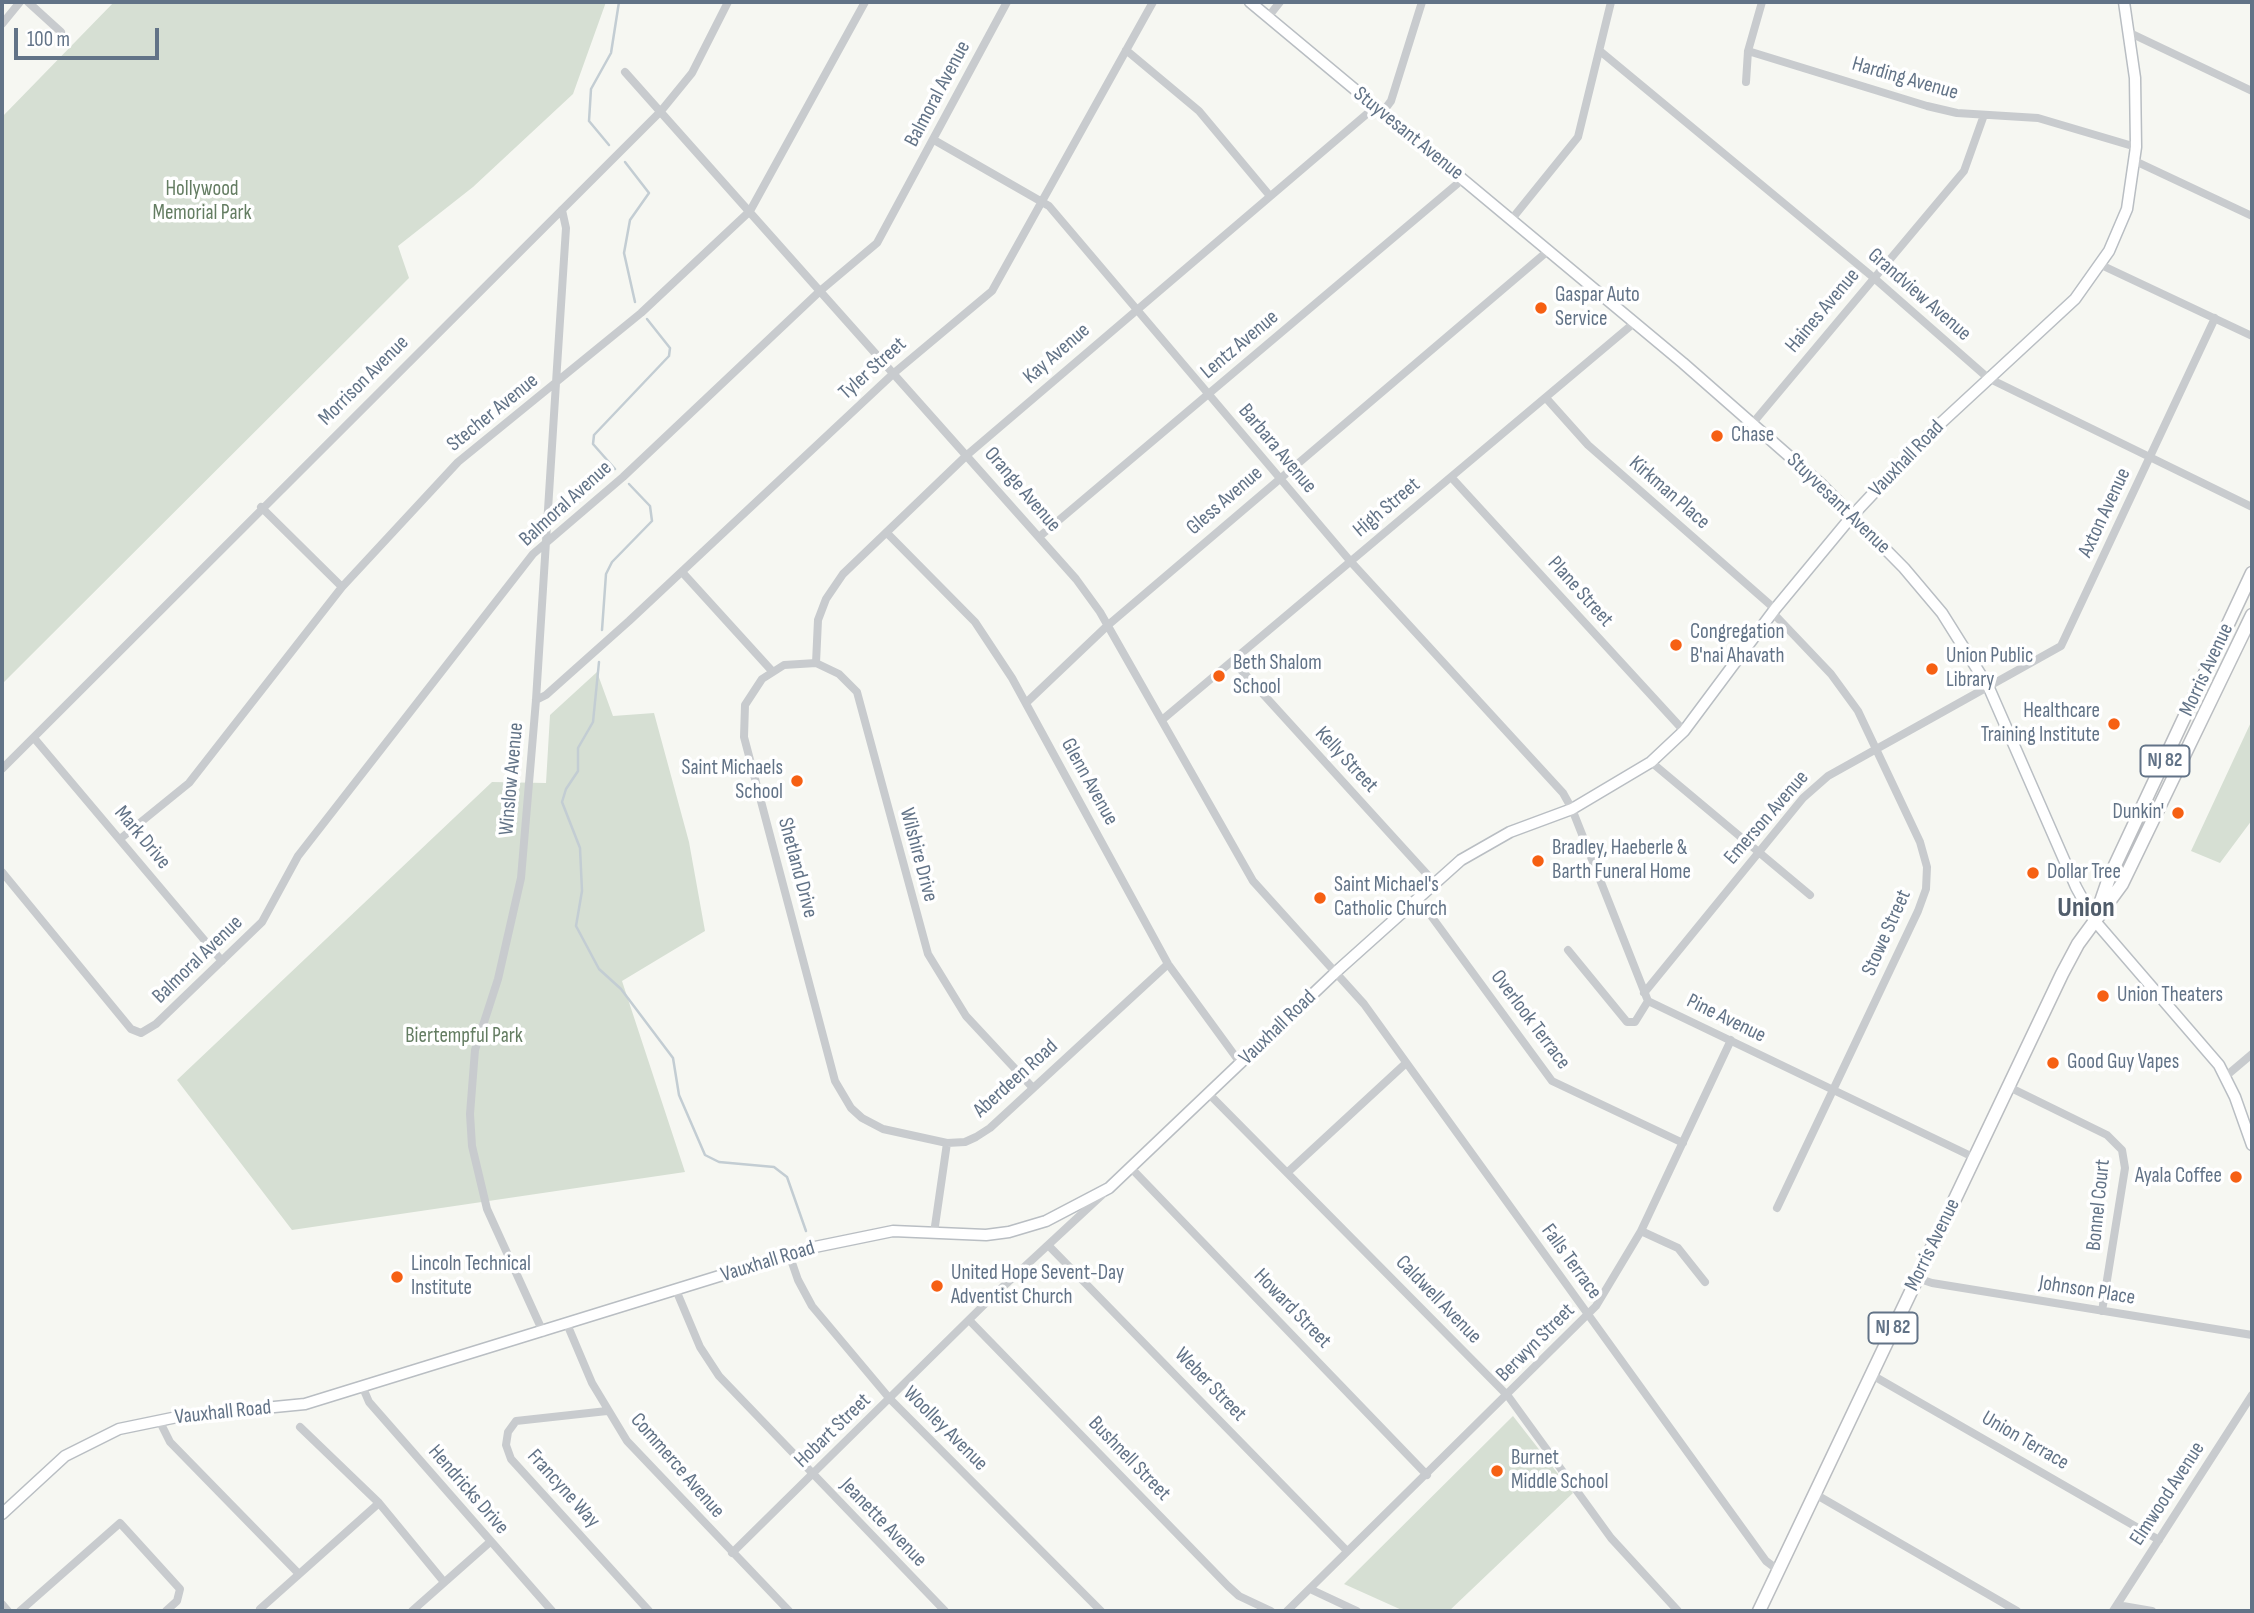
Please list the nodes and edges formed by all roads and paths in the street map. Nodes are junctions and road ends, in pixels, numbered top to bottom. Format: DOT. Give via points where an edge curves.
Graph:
graph roads {
  1 [pos="20,2"];
  2 [pos="28,2"];
  3 [pos="728,2"];
  4 [pos="865,2"];
  5 [pos="1007,2"];
  6 [pos="1153,2"];
  7 [pos="1250,2"];
  8 [pos="1280,2"];
  9 [pos="1422,2"];
  10 [pos="1611,2"];
  11 [pos="1762,2"];
  12 [pos="2124,2"];
  13 [pos="1268,17"];
  14 [pos="2,24"];
  15 [pos="61,32"];
  16 [pos="2129,32"];
  17 [pos="1126,50"];
  18 [pos="1600,51"];
  19 [pos="1748,51"];
  20 [pos="625,72"];
  21 [pos="1746,82"];
  22 [pos="2252,92"];
  23 [pos="1378,110"];
  24 [pos="661,111"];
  25 [pos="1984,114"];
  26 [pos="934,140"];
  27 [pos="2136,147"];
  28 [pos="2135,162"];
  29 [pos="1463,179"];
  30 [pos="1270,196"];
  31 [pos="1042,200"];
  32 [pos="562,210"];
  33 [pos="750,211"];
  34 [pos="2252,216"];
  35 [pos="1511,220"];
  36 [pos="1549,250"];
  37 [pos="2099,264"];
  38 [pos="1874,278"];
  39 [pos="820,291"];
  40 [pos="1137,309"];
  41 [pos="2215,318"];
  42 [pos="1634,323"];
  43 [pos="2252,336"];
  44 [pos="894,373"];
  45 [pos="1990,379"];
  46 [pos="556,385"];
  47 [pos="1208,394"];
  48 [pos="1546,398"];
  49 [pos="1752,424"];
  50 [pos="967,455"];
  51 [pos="2149,458"];
  52 [pos="1451,477"];
  53 [pos="1279,478"];
  54 [pos="261,507"];
  55 [pos="2252,508"];
  56 [pos="1852,516"];
  57 [pos="887,533"];
  58 [pos="1039,537"];
  59 [pos="545,544"];
  60 [pos="1351,562"];
  61 [pos="682,572"];
  62 [pos="2252,573"];
  63 [pos="342,587"];
  64 [pos="2238,603"];
  65 [pos="2252,609"];
  66 [pos="1774,611"];
  67 [pos="2252,615"];
  68 [pos="1107,626"];
  69 [pos="1233,661"];
  70 [pos="816,663"];
  71 [pos="772,671"];
  72 [pos="1989,688"];
  73 [pos="537,700"];
  74 [pos="1026,703"];
  75 [pos="1162,720"];
  76 [pos="1684,731"];
  77 [pos="34,737"];
  78 [pos="1877,747"];
  79 [pos="1651,762"];
  80 [pos="2,769"];
  81 [pos="1573,808"];
  82 [pos="120,839"];
  83 [pos="1759,853"];
  84 [pos="2,872"];
  85 [pos="1434,882"];
  86 [pos="1810,895"];
  87 [pos="1418,898"];
  88 [pos="2094,920"];
  89 [pos="1568,950"];
  90 [pos="222,961"];
  91 [pos="1168,964"];
  92 [pos="1337,971"];
  93 [pos="1646,997"];
  94 [pos="1731,1040"];
  95 [pos="2252,1054"];
  96 [pos="1241,1064"];
  97 [pos="1405,1064"];
  98 [pos="2226,1076"];
  99 [pos="2009,1087"];
  100 [pos="1033,1088"];
  101 [pos="1831,1089"];
  102 [pos="1209,1094"];
  103 [pos="947,1143"];
  104 [pos="1684,1143"];
  105 [pos="2252,1145"];
  106 [pos="1975,1158"];
  107 [pos="1131,1168"];
  108 [pos="1288,1172"];
  109 [pos="1109,1188"];
  110 [pos="1777,1208"];
  111 [pos="1642,1231"];
  112 [pos="934,1233"];
  113 [pos="1048,1245"];
  114 [pos="789,1254"];
  115 [pos="1917,1278"];
  116 [pos="1705,1282"];
  117 [pos="676,1290"];
  118 [pos="2102,1311"];
  119 [pos="1588,1316"];
  120 [pos="970,1321"];
  121 [pos="567,1324"];
  122 [pos="543,1332"];
  123 [pos="2252,1335"];
  124 [pos="1872,1375"];
  125 [pos="363,1388"];
  126 [pos="2252,1395"];
  127 [pos="1508,1396"];
  128 [pos="890,1399"];
  129 [pos="607,1411"];
  130 [pos="159,1420"];
  131 [pos="300,1427"];
  132 [pos="1427,1475"];
  133 [pos="812,1476"];
  134 [pos="1815,1494"];
  135 [pos="379,1503"];
  136 [pos="2,1514"];
  137 [pos="2159,1540"];
  138 [pos="490,1542"];
  139 [pos="1347,1550"];
  140 [pos="732,1553"];
  141 [pos="1778,1570"];
  142 [pos="299,1574"];
  143 [pos="444,1583"];
  144 [pos="1310,1589"];
  145 [pos="2,1604"];
  146 [pos="2115,1608"];
  147 [pos="260,1609"];
  148 [pos="8,1611"];
  149 [pos="20,1611"];
  150 [pos="166,1611"];
  151 [pos="412,1611"];
  152 [pos="552,1611"];
  153 [pos="649,1611"];
  154 [pos="789,1611"];
  155 [pos="945,1611"];
  156 [pos="1101,1611"];
  157 [pos="1271,1611"];
  158 [pos="1287,1611"];
  159 [pos="1357,1611"];
  160 [pos="1678,1611"];
  161 [pos="1759,1611"];
  162 [pos="2017,1611"];
  163 [pos="2152,1611"];
  1 -- 14 [label="street"];
  2 -- 15 [label="street"];
  3 -- 24 [label="street, Morrison Avenue" via="692,73"];
  4 -- 33 [label="street, Stecher Avenue"];
  5 -- 26 [label="street, Balmoral Avenue"];
  6 -- 17 [label="street, Tyler Street"];
  7 -- 13 [label="street, Stuyvesant Avenue"];
  8 -- 13 [label="street"];
  9 -- 23 [label="street" via="1391,101"];
  10 -- 18 [label="street"];
  11 -- 19 [label="street"];
  12 -- 16 [label="street, Vauxhall Road"];
  13 -- 23 [label="street, Stuyvesant Avenue"];
  16 -- 22 [label="street"];
  16 -- 27 [label="street, Vauxhall Road"];
  17 -- 30 [label="street" via="1199,111"];
  17 -- 31 [label="street, Tyler Street"];
  18 -- 35 [label="street" via="1577,137"];
  18 -- 38 [label="street, Grandview Avenue"];
  19 -- 21 [label="street"];
  19 -- 25 [label="street, Harding Avenue" via="1927,106"];
  20 -- 24 [label="street, Orange Avenue"];
  23 -- 29 [label="street, Stuyvesant Avenue"];
  23 -- 30 [label="street, Kay Avenue"];
  24 -- 32 [label="street, Morrison Avenue"];
  24 -- 33 [label="street, Orange Avenue"];
  25 -- 27 [label="street, Harding Avenue" via="2060,123"];
  25 -- 38 [label="street, Haines Avenue" via="1964,171"];
  26 -- 31 [label="street, Barbara Avenue"];
  26 -- 39 [label="street, Balmoral Avenue" via="877,243"];
  27 -- 28 [label="street, Vauxhall Road"];
  28 -- 34 [label="street"];
  28 -- 37 [label="street, Vauxhall Road" via="2127,209"];
  29 -- 35 [label="street, Stuyvesant Avenue"];
  29 -- 47 [label="street, Lentz Avenue"];
  30 -- 40 [label="street, Kay Avenue"];
  31 -- 40 [label="street, Barbara Avenue"];
  31 -- 44 [label="street, Tyler Street" via="992,290"];
  32 -- 46 [label="street, Winslow Avenue" via="566,228"];
  32 -- 54 [label="street, Morrison Avenue"];
  33 -- 39 [label="street, Orange Avenue"];
  33 -- 46 [label="street, Stecher Avenue"];
  35 -- 36 [label="street, Stuyvesant Avenue"];
  36 -- 42 [label="street, Stuyvesant Avenue"];
  36 -- 53 [label="street, Gless Avenue"];
  37 -- 41 [label="street"];
  37 -- 45 [label="street, Vauxhall Road" via="2075,299"];
  38 -- 45 [label="street, Grandview Avenue"];
  38 -- 49 [label="street, Haines Avenue"];
  39 -- 44 [label="street, Orange Avenue"];
  39 -- 59 [label="street, Balmoral Avenue"];
  40 -- 47 [label="street, Barbara Avenue"];
  40 -- 50 [label="street, Kay Avenue"];
  41 -- 43 [label="street"];
  41 -- 51 [label="street, Axton Avenue"];
  42 -- 48 [label="street, High Street"];
  42 -- 49 [label="street, Stuyvesant Avenue"];
  44 -- 50 [label="street, Orange Avenue"];
  44 -- 61 [label="street, Tyler Street"];
  45 -- 51 [label="street, Grandview Avenue"];
  45 -- 56 [label="street, Vauxhall Road" via="1928,435"];
  46 -- 59 [label="street, Winslow Avenue"];
  46 -- 63 [label="street, Stecher Avenue" via="458,462"];
  47 -- 53 [label="street, Barbara Avenue"];
  47 -- 58 [label="street, Lentz Avenue"];
  48 -- 52 [label="street, High Street"];
  48 -- 66 [label="street, Kirkman Place" via="1588,445"];
  49 -- 56 [label="street, Stuyvesant Avenue"];
  50 -- 57 [label="street, Kay Avenue"];
  50 -- 58 [label="street, Orange Avenue"];
  51 -- 55 [label="street, Grandview Avenue"];
  51 -- 72 [label="street, Axton Avenue" via="2061,646"];
  52 -- 60 [label="street, High Street"];
  52 -- 76 [label="street, Plane Street"];
  53 -- 60 [label="street, Barbara Avenue"];
  53 -- 68 [label="street, Gless Avenue"];
  54 -- 63 [label="street"];
  54 -- 77 [label="street, Morrison Avenue"];
  56 -- 66 [label="street, Vauxhall Road"];
  56 -- 72 [label="street, Stuyvesant Avenue" via="1942,613"];
  57 -- 70 [label="street, Kay Avenue" via="843,575 826,599 816,631"];
  57 -- 74 [label="street, Glenn Avenue" via="975,622"];
  58 -- 68 [label="street, Orange Avenue" via="1076,579"];
  59 -- 73 [label="street, Winslow Avenue"];
  59 -- 90 [label="street, Balmoral Avenue" via="298,856 262,922"];
  60 -- 69 [label="street, High Street"];
  60 -- 81 [label="street, Barbara Avenue"];
  61 -- 71 [label="street"];
  61 -- 73 [label="street, Tyler Street"];
  62 -- 64 [label="main road, Morris Avenue / NJ 82"];
  63 -- 82 [label="street, Stecher Avenue" via="189,783"];
  64 -- 65 [label="street"];
  64 -- 88 [label="main road, Morris Avenue / NJ 82" via="2109,878"];
  66 -- 76 [label="street, Vauxhall Road"];
  66 -- 78 [label="street, Stowe Street" via="1831,674"];
  67 -- 88 [label="main road, Morris Avenue / NJ 82" via="2122,884"];
  68 -- 74 [label="street, Gless Avenue"];
  68 -- 75 [label="street, Orange Avenue"];
  69 -- 75 [label="street, High Street"];
  69 -- 85 [label="street, Kelly Street"];
  70 -- 71 [label="street"];
  70 -- 100 [label="street, Wilshire Drive" via="839,674 859,696 919,930 939,977 966,1016"];
  71 -- 103 [label="street, Shetland Drive" via="750,694 743,718 744,737 835,1081 851,1108 869,1122"];
  72 -- 78 [label="street, Emerson Avenue"];
  72 -- 88 [label="street, Stuyvesant Avenue"];
  73 -- 122 [label="street, Winslow Avenue" via="521,877 498,979 475,1050 470,1114 472,1146 487,1209"];
  74 -- 91 [label="street, Glenn Avenue"];
  75 -- 92 [label="street, Orange Avenue" via="1253,881"];
  76 -- 79 [label="street, Vauxhall Road"];
  77 -- 80 [label="street, Morrison Avenue"];
  77 -- 82 [label="street, Mark Drive"];
  78 -- 83 [label="street, Emerson Avenue" via="1819,783"];
  78 -- 101 [label="street, Stowe Street" via="1920,842 1927,867 1926,889"];
  79 -- 81 [label="street, Vauxhall Road"];
  79 -- 83 [label="street"];
  81 -- 85 [label="street, Vauxhall Road" via="1495,840"];
  81 -- 93 [label="street"];
  82 -- 90 [label="street, Mark Drive"];
  83 -- 86 [label="street"];
  83 -- 93 [label="street, Emerson Avenue"];
  84 -- 90 [label="street, Balmoral Avenue" via="131,1028 141,1033"];
  85 -- 87 [label="street, Vauxhall Road"];
  87 -- 92 [label="street, Vauxhall Road"];
  87 -- 104 [label="street, Overlook Terrace" via="1552,1082"];
  88 -- 98 [label="street, Stuyvesant Avenue"];
  88 -- 99 [label="main road, Morris Avenue / NJ 82" via="2069,959"];
  89 -- 93 [label="street, Emerson Avenue" via="1627,1022 1635,1022"];
  91 -- 96 [label="street, Glenn Avenue"];
  91 -- 100 [label="street, Aberdeen Road"];
  92 -- 96 [label="street, Vauxhall Road"];
  92 -- 97 [label="street, Falls Terrace"];
  93 -- 94 [label="street, Pine Avenue"];
  94 -- 101 [label="street, Pine Avenue"];
  94 -- 104 [label="street, Berwyn Street"];
  95 -- 98 [label="street"];
  96 -- 102 [label="street, Vauxhall Road"];
  97 -- 108 [label="street"];
  97 -- 119 [label="street, Falls Terrace"];
  98 -- 105 [label="street, Stuyvesant Avenue"];
  99 -- 106 [label="main road, Morris Avenue / NJ 82"];
  99 -- 118 [label="street, Bonnel Court" via="2107,1135 2122,1150 2125,1168"];
  100 -- 103 [label="street, Aberdeen Road" via="989,1128 965,1142"];
  101 -- 106 [label="street, Pine Avenue"];
  101 -- 110 [label="street, Stowe Street"];
  102 -- 107 [label="street, Vauxhall Road"];
  102 -- 108 [label="street, Caldwell Avenue"];
  103 -- 112 [label="street"];
  104 -- 111 [label="street, Berwyn Street"];
  106 -- 115 [label="main road, Morris Avenue / NJ 82"];
  107 -- 109 [label="street, Vauxhall Road"];
  107 -- 132 [label="street, Howard Street"];
  108 -- 127 [label="street, Caldwell Avenue"];
  109 -- 112 [label="street, Vauxhall Road" via="1046,1221 1009,1232"];
  109 -- 113 [label="street, Hobart Street"];
  111 -- 116 [label="street" via="1678,1248"];
  111 -- 119 [label="street, Berwyn Street"];
  112 -- 114 [label="street, Vauxhall Road" via="893,1231"];
  113 -- 120 [label="street, Hobart Street"];
  113 -- 139 [label="street, Weber Street"];
  114 -- 117 [label="street, Vauxhall Road"];
  114 -- 128 [label="street, Woolley Avenue" via="812,1306"];
  115 -- 118 [label="street, Johnson Place"];
  115 -- 124 [label="main road, Morris Avenue / NJ 82"];
  117 -- 121 [label="street, Vauxhall Road"];
  117 -- 133 [label="street, Jeanette Avenue" via="700,1347 719,1376"];
  118 -- 123 [label="street, Johnson Place"];
  119 -- 127 [label="street, Berwyn Street"];
  119 -- 141 [label="street, Falls Terrace" via="1766,1561"];
  120 -- 128 [label="street, Hobart Street"];
  120 -- 157 [label="street, Bushnell Street" via="1228,1586"];
  121 -- 122 [label="street, Vauxhall Road"];
  121 -- 129 [label="street, Commerce Avenue"];
  122 -- 125 [label="street, Vauxhall Road"];
  124 -- 134 [label="main road, Morris Avenue / NJ 82"];
  124 -- 137 [label="street, Union Terrace"];
  125 -- 130 [label="street, Vauxhall Road" via="305,1404"];
  125 -- 138 [label="street, Hendricks Drive" via="369,1402"];
  126 -- 137 [label="street, Elmwood Avenue"];
  127 -- 132 [label="street, Berwyn Street"];
  127 -- 160 [label="street, Caldwell Avenue" via="1611,1538"];
  128 -- 133 [label="street, Hobart Street"];
  128 -- 156 [label="street, Woolley Avenue"];
  129 -- 140 [label="street, Commerce Avenue" via="644,1461"];
  129 -- 153 [label="street, Francyne Way" via="516,1421 506,1445 511,1460"];
  130 -- 136 [label="street, Vauxhall Road" via="119,1429 82,1446 46,1472"];
  130 -- 142 [label="street" via="170,1442"];
  131 -- 135 [label="street"];
  132 -- 139 [label="street, Berwyn Street"];
  133 -- 140 [label="street, Hobart Street"];
  133 -- 155 [label="street, Jeanette Avenue"];
  134 -- 141 [label="main road, Morris Avenue / NJ 82"];
  134 -- 162 [label="street"];
  135 -- 142 [label="street"];
  135 -- 143 [label="street"];
  137 -- 146 [label="street, Elmwood Avenue"];
  138 -- 143 [label="street"];
  138 -- 152 [label="street, Hendricks Drive"];
  139 -- 144 [label="street, Berwyn Street"];
  140 -- 154 [label="street, Commerce Avenue"];
  141 -- 161 [label="main road, Morris Avenue / NJ 82"];
  142 -- 147 [label="street"];
  143 -- 151 [label="street"];
  144 -- 158 [label="street, Berwyn Street"];
  144 -- 159 [label="street"];
  145 -- 148 [label="street"];
  146 -- 163 [label="street"];
  149 -- 150 [label="street" via="120,1523 180,1589 181,1595"];
}
